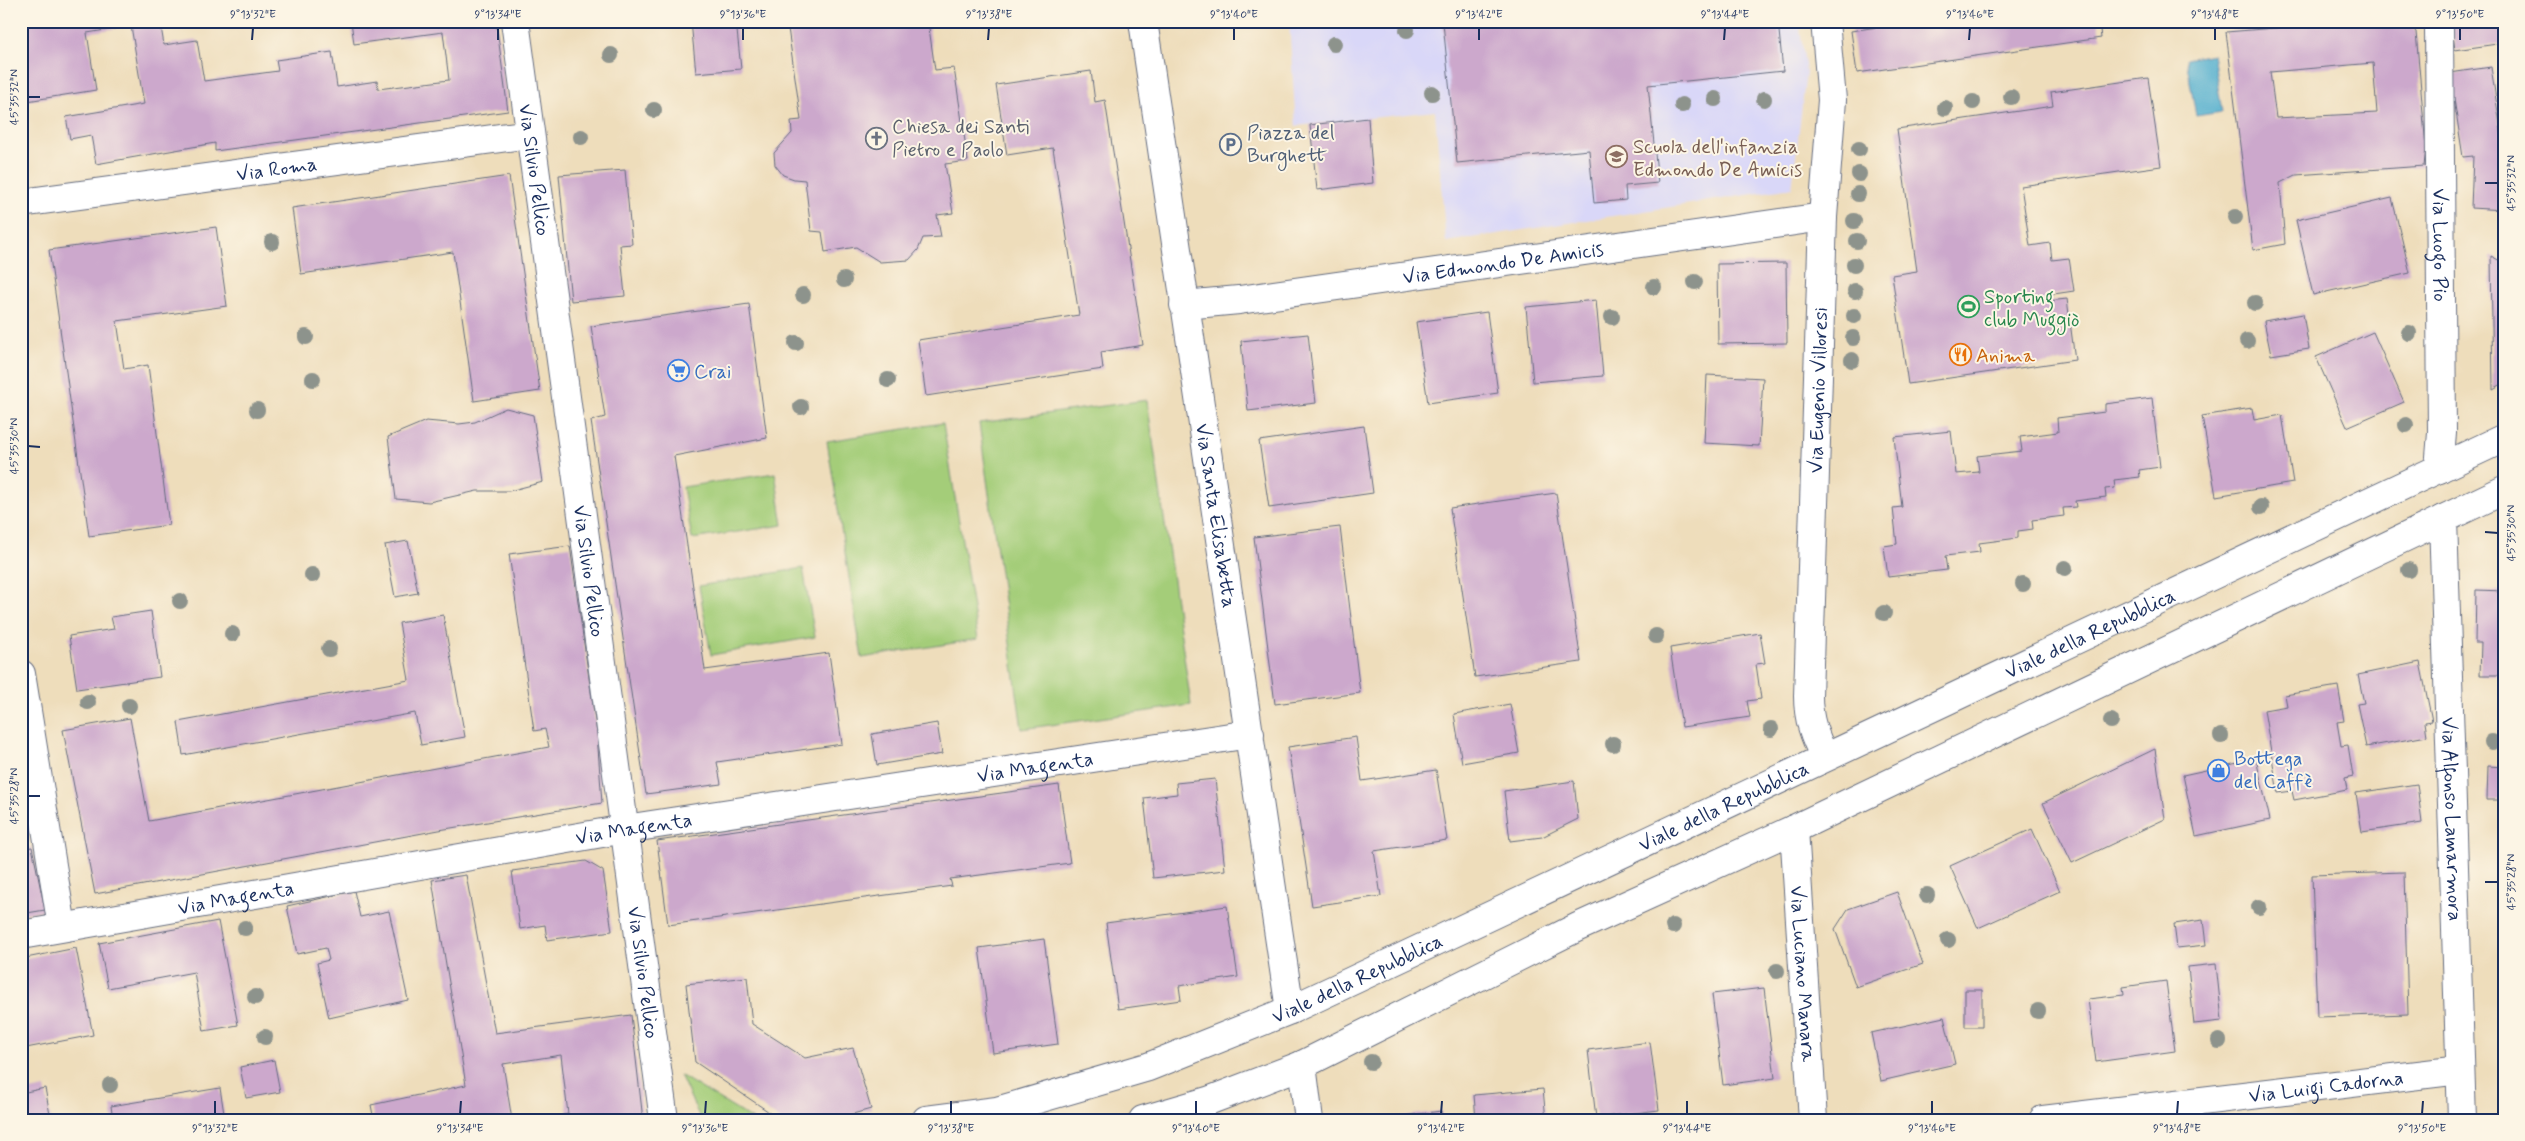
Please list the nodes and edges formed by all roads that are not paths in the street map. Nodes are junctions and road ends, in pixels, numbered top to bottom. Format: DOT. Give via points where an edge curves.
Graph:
graph roads {
  1 [pos="515,21"];
  2 [pos="1143,21"];
  3 [pos="1825,21"];
  4 [pos="2436,21"];
  5 [pos="530,134"];
  6 [pos="21,203"];
  7 [pos="1823,217"];
  8 [pos="1184,305"];
  9 [pos="2504,438"];
  10 [pos="2440,469"];
  11 [pos="2504,490"];
  12 [pos="2444,519"];
  13 [pos="21,674"];
  14 [pos="1250,734"];
  15 [pos="1824,757"];
  16 [pos="625,829"];
  17 [pos="1794,829"];
  18 [pos="62,927"];
  19 [pos="21,935"];
  20 [pos="1290,1010"];
  21 [pos="1302,1066"];
  22 [pos="2460,1070"];
  23 [pos="664,1120"];
  24 [pos="926,1120"];
  25 [pos="1143,1120"];
  26 [pos="1309,1120"];
  27 [pos="1814,1120"];
  28 [pos="2043,1120"];
  29 [pos="2462,1120"];
  1 -- 5 [label="street, Via Silvio Pellico"];
  2 -- 8 [label="street, Via Santa Elisabetta"];
  3 -- 7 [label="street, Via Eugenio Villoresi" via="1832,100"];
  4 -- 10 [label="street, Via Luogo Pio" via="2439,25"];
  5 -- 6 [label="street, Via Roma"];
  5 -- 16 [label="street, Via Silvio Pellico"];
  7 -- 8 [label="street, Via Edmondo De Amicis" via="1239,300"];
  7 -- 15 [label="street, Via Eugenio Villoresi" via="1808,716"];
  8 -- 14 [label="street, Via Santa Elisabetta"];
  9 -- 10 [label="street, Viale della Repubblica"];
  10 -- 15 [label="street, Viale della Repubblica"];
  11 -- 12 [label="street"];
  12 -- 17 [label="street"];
  12 -- 22 [label="street, Via Alfonso Lamarmora"];
  13 -- 18 [label="street"];
  14 -- 16 [label="street, Via Magenta"];
  14 -- 20 [label="street, Via Santa Elisabetta"];
  15 -- 20 [label="street, Viale della Repubblica"];
  16 -- 18 [label="street, Via Magenta"];
  16 -- 23 [label="street, Via Silvio Pellico"];
  17 -- 21 [label="street" via="1578,927"];
  17 -- 27 [label="street, Via Luciano Manara"];
  18 -- 19 [label="street, Via Magenta"];
  20 -- 24 [label="street, Viale della Repubblica" via="1148,1067 997,1111"];
  21 -- 25 [label="street" via="1216,1098"];
  21 -- 26 [label="street"];
  22 -- 28 [label="street, Via Luigi Cadorna"];
  22 -- 29 [label="street, Via Alfonso Lamarmora"];
}
